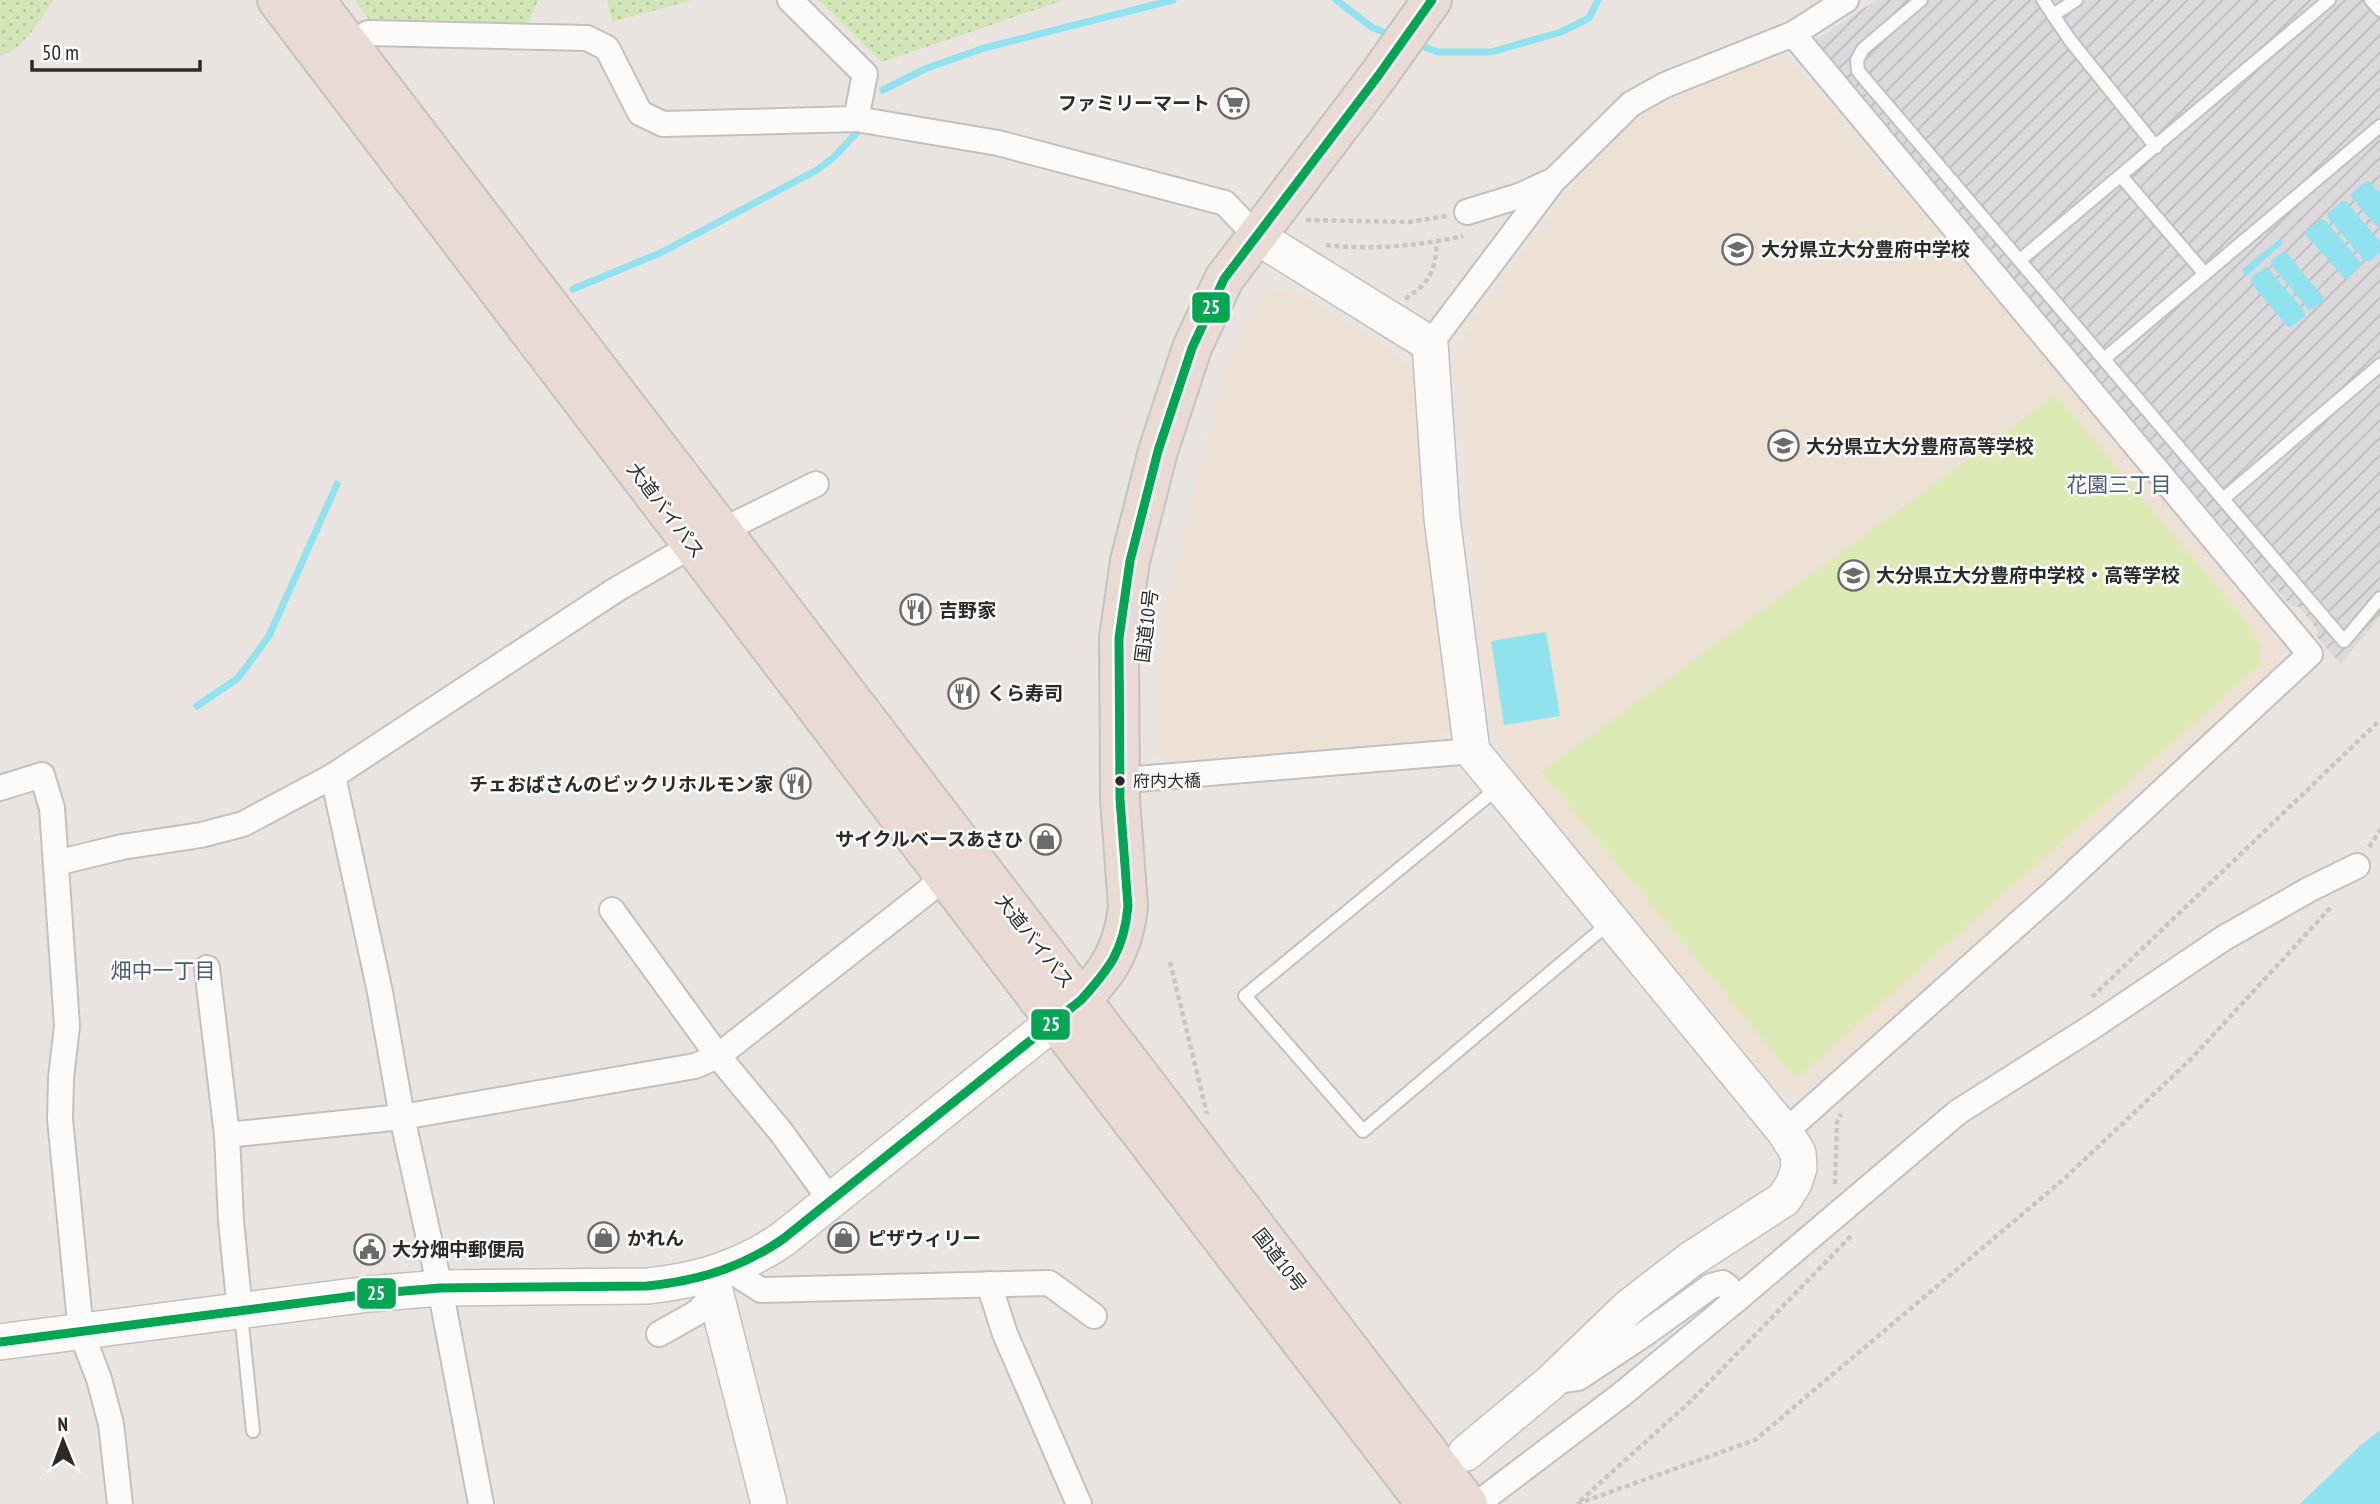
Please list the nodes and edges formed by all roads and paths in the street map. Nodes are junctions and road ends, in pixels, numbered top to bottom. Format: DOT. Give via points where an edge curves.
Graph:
graph roads {
  1 [pos="277,0"];
  2 [pos="315,0"];
  3 [pos="790,0"];
  4 [pos="1846,0"];
  5 [pos="1921,0"];
  6 [pos="2043,0"];
  7 [pos="2076,0"];
  8 [pos="2329,0"];
  9 [pos="2371,0"];
  10 [pos="1429,3"];
  11 [pos="2380,10"];
  12 [pos="2053,15"];
  13 [pos="1793,34"];
  14 [pos="350,47"];
  15 [pos="856,119"];
  16 [pos="2380,126"];
  17 [pos="2156,147"];
  18 [pos="2121,176"];
  19 [pos="1553,181"];
  20 [pos="1302,218"];
  21 [pos="1467,223"];
  22 [pos="1256,236"];
  23 [pos="1437,242"];
  24 [pos="1320,244"];
  25 [pos="2020,260"];
  26 [pos="2205,274"];
  27 [pos="1403,300"];
  28 [pos="1430,344"];
  29 [pos="2104,359"];
  30 [pos="2380,365"];
  31 [pos="816,484"];
  32 [pos="2223,499"];
  33 [pos="707,538"];
  34 [pos="2380,598"];
  35 [pos="2380,720"];
  36 [pos="1472,751"];
  37 [pos="332,776"];
  38 [pos="1137,779"];
  39 [pos="1501,786"];
  40 [pos="0,788"];
  41 [pos="2380,830"];
  42 [pos="56,863"];
  43 [pos="2357,866"];
  44 [pos="944,875"];
  45 [pos="612,910"];
  46 [pos="1612,920"];
  47 [pos="1170,962"];
  48 [pos="207,968"];
  49 [pos="2091,998"];
  50 [pos="1076,1012"];
  51 [pos="718,1056"];
  52 [pos="402,1117"];
  53 [pos="1209,1122"];
  54 [pos="1785,1132"];
  55 [pos="227,1135"];
  56 [pos="1861,1195"];
  57 [pos="831,1200"];
  58 [pos="718,1279"];
  59 [pos="989,1284"];
  60 [pos="440,1288"];
  61 [pos="1736,1300"];
  62 [pos="240,1311"];
  63 [pos="1094,1316"];
  64 [pos="81,1332"];
  65 [pos="659,1334"];
  66 [pos="0,1342"];
  67 [pos="1550,1383"];
  68 [pos="253,1431"];
  69 [pos="1466,1453"];
  70 [pos="120,1504"];
  71 [pos="481,1504"];
  72 [pos="769,1504"];
  73 [pos="1079,1504"];
  74 [pos="1426,1504"];
  75 [pos="1468,1504"];
  76 [pos="1477,1504"];
  77 [pos="1577,1504"];
  1 -- 33 [label="highway, 大道バイパス"];
  2 -- 14 [label="highway, 大道バイパス"];
  3 -- 15 [label="street" via="865,74"];
  4 -- 13 [label="street"];
  5 -- 25 [label="lane" via="1863,49 1858,71"];
  6 -- 12 [label="lane"];
  7 -- 12 [label="lane"];
  8 -- 17 [label="lane"];
  9 -- 11 [label="lane"];
  10 -- 22 [label="highway, 国道10号"];
  12 -- 17 [label="lane"];
  13 -- 19 [label="street" via="1665,85 1631,104"];
  13 -- 54 [label="street" via="2310,654 2056,890"];
  14 -- 15 [label="street" via="368,33 587,38 607,48 640,113 663,124"];
  14 -- 33 [label="highway, 大道バイパス"];
  15 -- 22 [label="street" via="998,143 1225,203"];
  16 -- 26 [label="lane"];
  17 -- 18 [label="lane"];
  18 -- 25 [label="lane"];
  18 -- 26 [label="lane"];
  19 -- 21 [label="street"];
  19 -- 28 [label="street"];
  20 -- 21 [label="path"];
  21 -- 23 [label="path"];
  22 -- 28 [label="street"];
  22 -- 38 [label="highway, 国道10号" via="1205,366 1154,564 1141,640"];
  22 -- 50 [label="highway, 国道10号" via="1224,279 1192,348 1158,451 1130,561 1119,638 1120,799 1128,915 1114,961"];
  23 -- 24 [label="path" via="1366,247"];
  23 -- 27 [label="path" via="1434,268 1425,285"];
  25 -- 29 [label="lane"];
  26 -- 29 [label="lane"];
  28 -- 36 [label="street" via="1442,518"];
  29 -- 32 [label="lane"];
  30 -- 32 [label="lane"];
  31 -- 33 [label="street"];
  32 -- 34 [label="lane" via="2344,641"];
  33 -- 37 [label="street" via="614,591"];
  33 -- 44 [label="highway, 大道バイパス"];
  33 -- 50 [label="highway, 大道バイパス"];
  35 -- 49 [label="path"];
  36 -- 38 [label="street"];
  36 -- 39 [label="street"];
  37 -- 42 [label="street" via="243,824"];
  37 -- 52 [label="street" via="380,992"];
  38 -- 50 [label="highway, 国道10号" via="1140,937 1131,967"];
  39 -- 46 [label="street"];
  39 -- 46 [label="lane" via="1245,996 1363,1132"];
  40 -- 42 [label="street" via="42,775 52,808"];
  41 -- 43 [label="path"];
  42 -- 64 [label="street" via="67,1026 60,1119"];
  43 -- 56 [label="street" via="2224,937 1958,1112"];
  43 -- 77 [label="path" via="2331,908 2191,1059 2064,1179 1755,1440"];
  44 -- 50 [label="highway, 大道バイパス"];
  44 -- 51 [label="street"];
  45 -- 51 [label="street"];
  46 -- 54 [label="street"];
  47 -- 53 [label="path"];
  48 -- 55 [label="street"];
  50 -- 57 [label="street"];
  50 -- 74 [label="highway, 国道10号"];
  50 -- 75 [label="highway, 国道10号"];
  51 -- 52 [label="street" via="695,1066"];
  51 -- 57 [label="street"];
  52 -- 55 [label="street"];
  52 -- 60 [label="street"];
  54 -- 67 [label="street" via="1798,1153 1798,1168 1784,1199 1690,1259 1629,1307"];
  55 -- 62 [label="street"];
  56 -- 61 [label="street"];
  56 -- 77 [label="path" via="1869,1217 1691,1401"];
  57 -- 58 [label="street" via="766,1251"];
  58 -- 59 [label="street" via="761,1290"];
  58 -- 60 [label="street" via="647,1286"];
  58 -- 65 [label="street" via="698,1312"];
  58 -- 72 [label="street"];
  59 -- 63 [label="street" via="1049,1283"];
  59 -- 73 [label="street" via="1005,1334"];
  60 -- 62 [label="street"];
  60 -- 71 [label="street"];
  61 -- 67 [label="street" via="1723,1283 1711,1286 1578,1378"];
  61 -- 76 [label="street"];
  62 -- 64 [label="street"];
  62 -- 68 [label="lane"];
  64 -- 66 [label="street"];
  64 -- 70 [label="street" via="111,1424"];
  67 -- 69 [label="street"];
}
